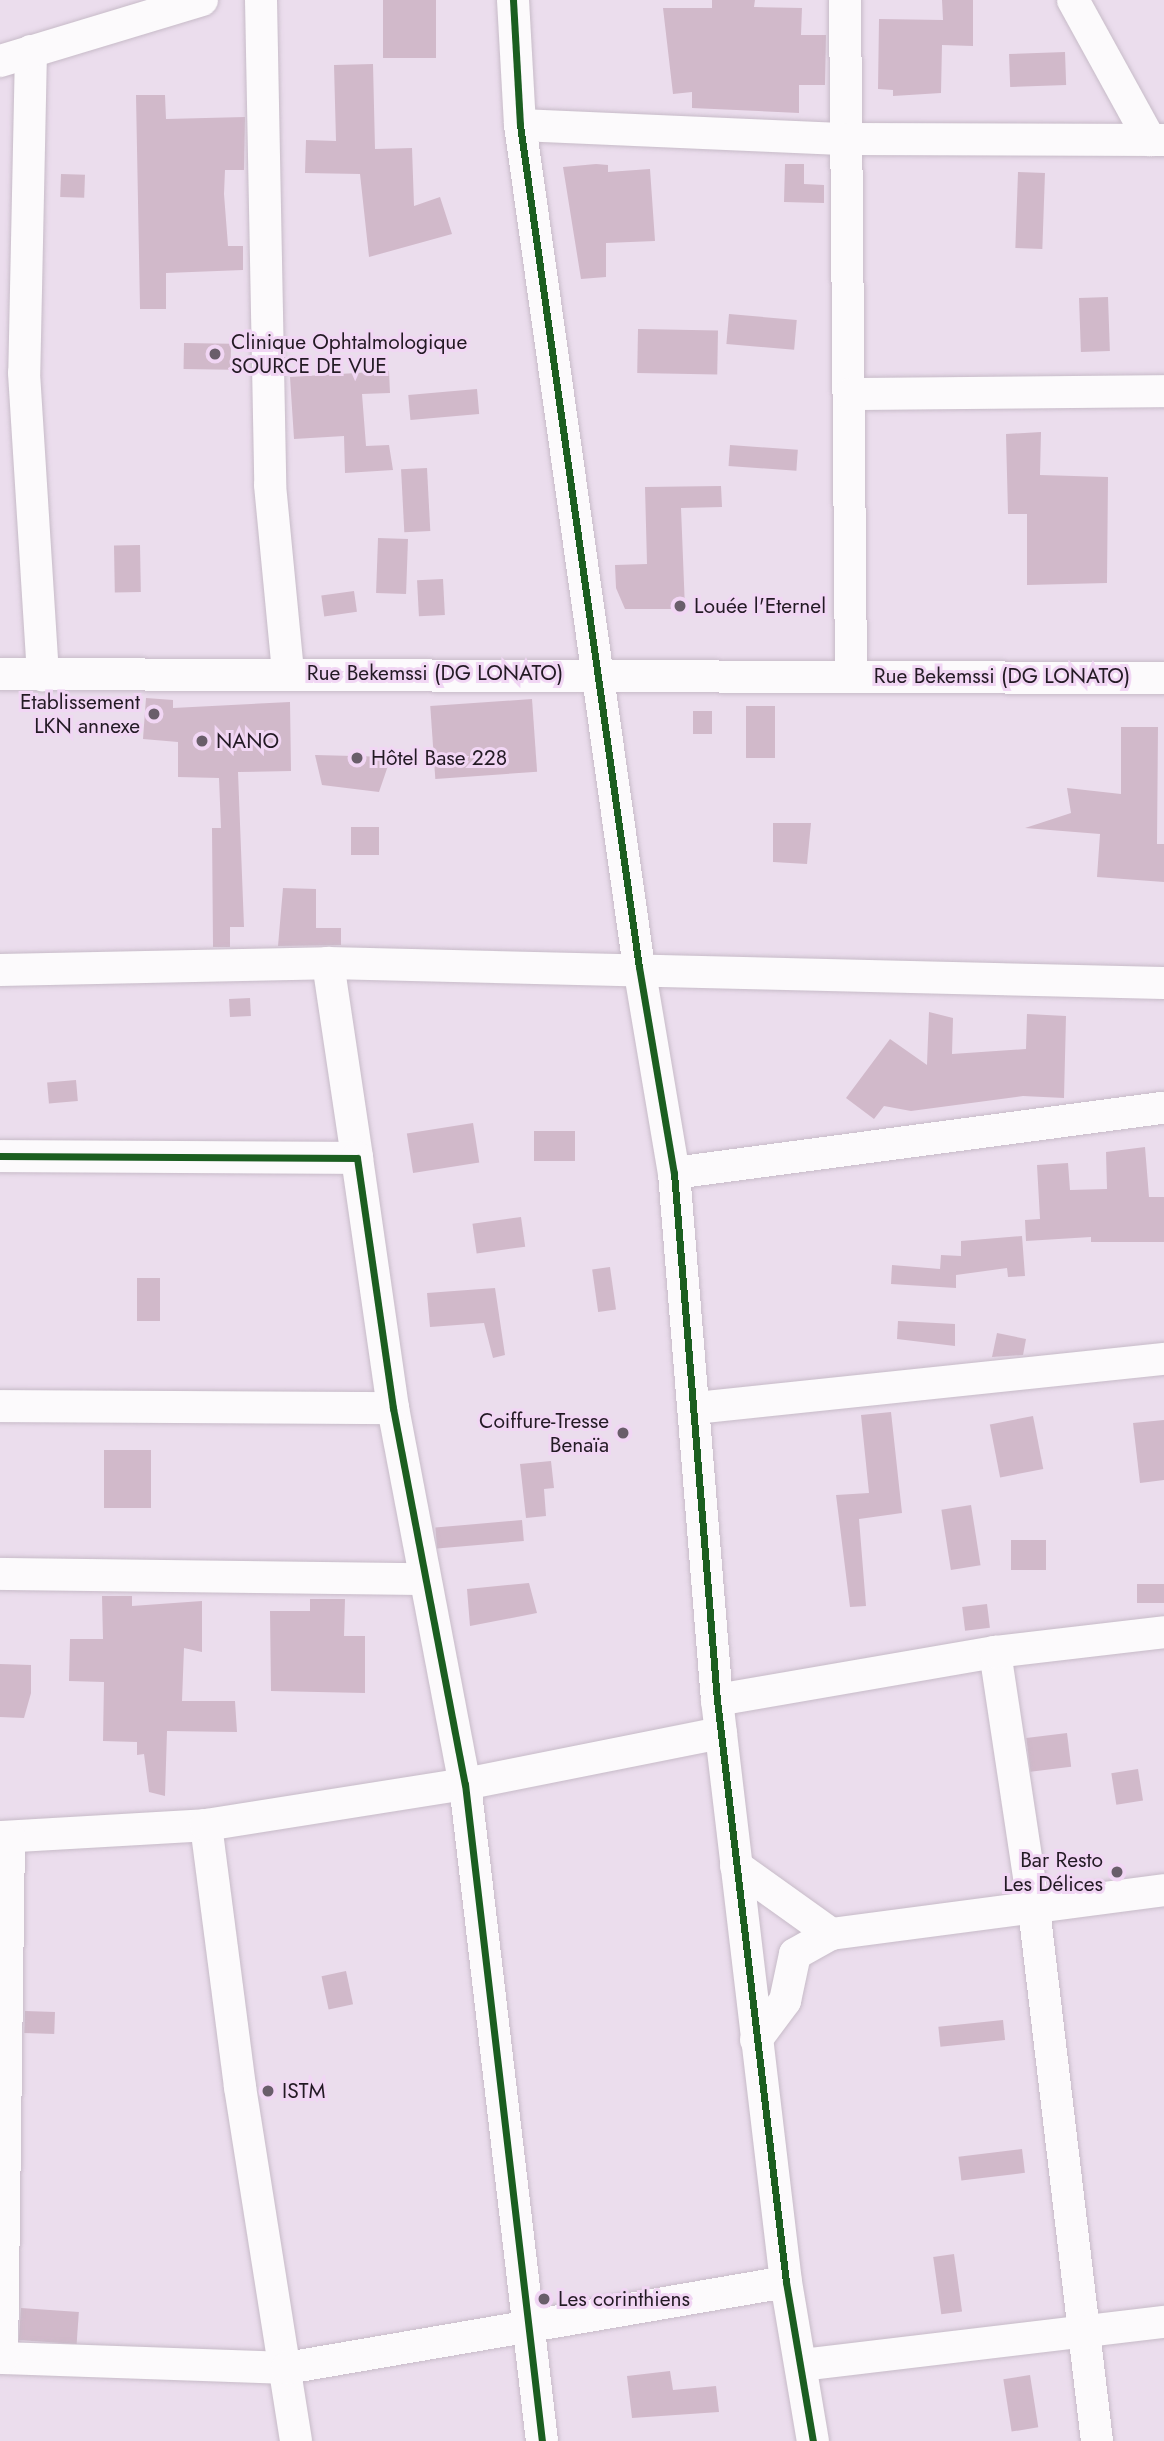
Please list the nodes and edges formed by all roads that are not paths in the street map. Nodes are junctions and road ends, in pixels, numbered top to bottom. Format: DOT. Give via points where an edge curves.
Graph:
graph roads {
  1 [pos="202,0"];
  2 [pos="261,0"];
  3 [pos="513,0"];
  4 [pos="845,0"];
  5 [pos="1073,0"];
  6 [pos="31,51"];
  7 [pos="0,61"];
  8 [pos="520,125"];
  9 [pos="847,139"];
  10 [pos="1157,140"];
  11 [pos="12,373"];
  12 [pos="1164,391"];
  13 [pos="850,394"];
  14 [pos="288,672"];
  15 [pos="0,674"];
  16 [pos="599,674"];
  17 [pos="43,675"];
  18 [pos="850,676"];
  19 [pos="1164,678"];
  20 [pos="328,963"];
  21 [pos="639,967"];
  22 [pos="0,970"];
  23 [pos="1164,983"];
  24 [pos="1164,1108"];
  25 [pos="0,1156"];
  26 [pos="356,1158"];
  27 [pos="674,1172"];
  28 [pos="1164,1359"];
  29 [pos="0,1406"];
  30 [pos="393,1408"];
  31 [pos="696,1408"];
  32 [pos="0,1574"];
  33 [pos="424,1579"];
  34 [pos="1164,1632"];
  35 [pos="995,1652"];
  36 [pos="717,1700"];
  37 [pos="721,1733"];
  38 [pos="465,1784"];
  39 [pos="206,1825"];
  40 [pos="5,1837"];
  41 [pos="736,1866"];
  42 [pos="1164,1890"];
  43 [pos="1034,1909"];
  44 [pos="831,1934"];
  45 [pos="756,2040"];
  46 [pos="786,2282"];
  47 [pos="1164,2322"];
  48 [pos="529,2326"];
  49 [pos="1085,2331"];
  50 [pos="1,2358"];
  51 [pos="802,2365"];
  52 [pos="287,2368"];
  53 [pos="296,2441"];
  54 [pos="542,2441"];
  55 [pos="813,2441"];
  56 [pos="1097,2441"];
  1 -- 6 [label="street"];
  2 -- 14 [label="street" via="270,485"];
  3 -- 8 [label="street"];
  4 -- 9 [label="street"];
  5 -- 10 [label="street"];
  6 -- 7 [label="street"];
  6 -- 11 [label="street"];
  8 -- 9 [label="street"];
  8 -- 16 [label="street"];
  9 -- 10 [label="street"];
  9 -- 13 [label="street"];
  11 -- 17 [label="street"];
  12 -- 13 [label="street"];
  13 -- 18 [label="street"];
  14 -- 16 [label="street, Rue Bekemssi (DG LONATO)"];
  14 -- 17 [label="street, Rue Bekemssi (DG LONATO)"];
  15 -- 17 [label="street, Rue Bekemssi (DG LONATO)"];
  16 -- 18 [label="street, Rue Bekemssi (DG LONATO)"];
  16 -- 21 [label="street"];
  18 -- 19 [label="street, Rue Bekemssi (DG LONATO)"];
  20 -- 21 [label="street"];
  20 -- 22 [label="street"];
  20 -- 26 [label="street"];
  21 -- 23 [label="street"];
  21 -- 27 [label="street"];
  24 -- 27 [label="street"];
  25 -- 26 [label="street"];
  26 -- 30 [label="street"];
  27 -- 31 [label="street"];
  28 -- 31 [label="street"];
  29 -- 30 [label="street"];
  30 -- 33 [label="street"];
  31 -- 36 [label="street"];
  32 -- 33 [label="street"];
  33 -- 38 [label="street"];
  34 -- 35 [label="street"];
  35 -- 36 [label="street"];
  35 -- 43 [label="street"];
  36 -- 37 [label="street"];
  37 -- 38 [label="street"];
  37 -- 41 [label="street"];
  38 -- 39 [label="street"];
  38 -- 48 [label="street" via="494,2064"];
  39 -- 40 [label="street"];
  39 -- 52 [label="street" via="240,2087"];
  40 -- 50 [label="street"];
  41 -- 44 [label="street"];
  41 -- 45 [label="street"];
  42 -- 43 [label="street"];
  43 -- 44 [label="street"];
  43 -- 49 [label="street"];
  44 -- 45 [label="street" via="795,1954 785,2001"];
  45 -- 46 [label="street"];
  46 -- 48 [label="street"];
  46 -- 51 [label="street"];
  47 -- 49 [label="street"];
  48 -- 52 [label="street"];
  48 -- 54 [label="street"];
  49 -- 51 [label="street"];
  49 -- 56 [label="street"];
  50 -- 52 [label="street"];
  51 -- 55 [label="street"];
  52 -- 53 [label="street"];
}
